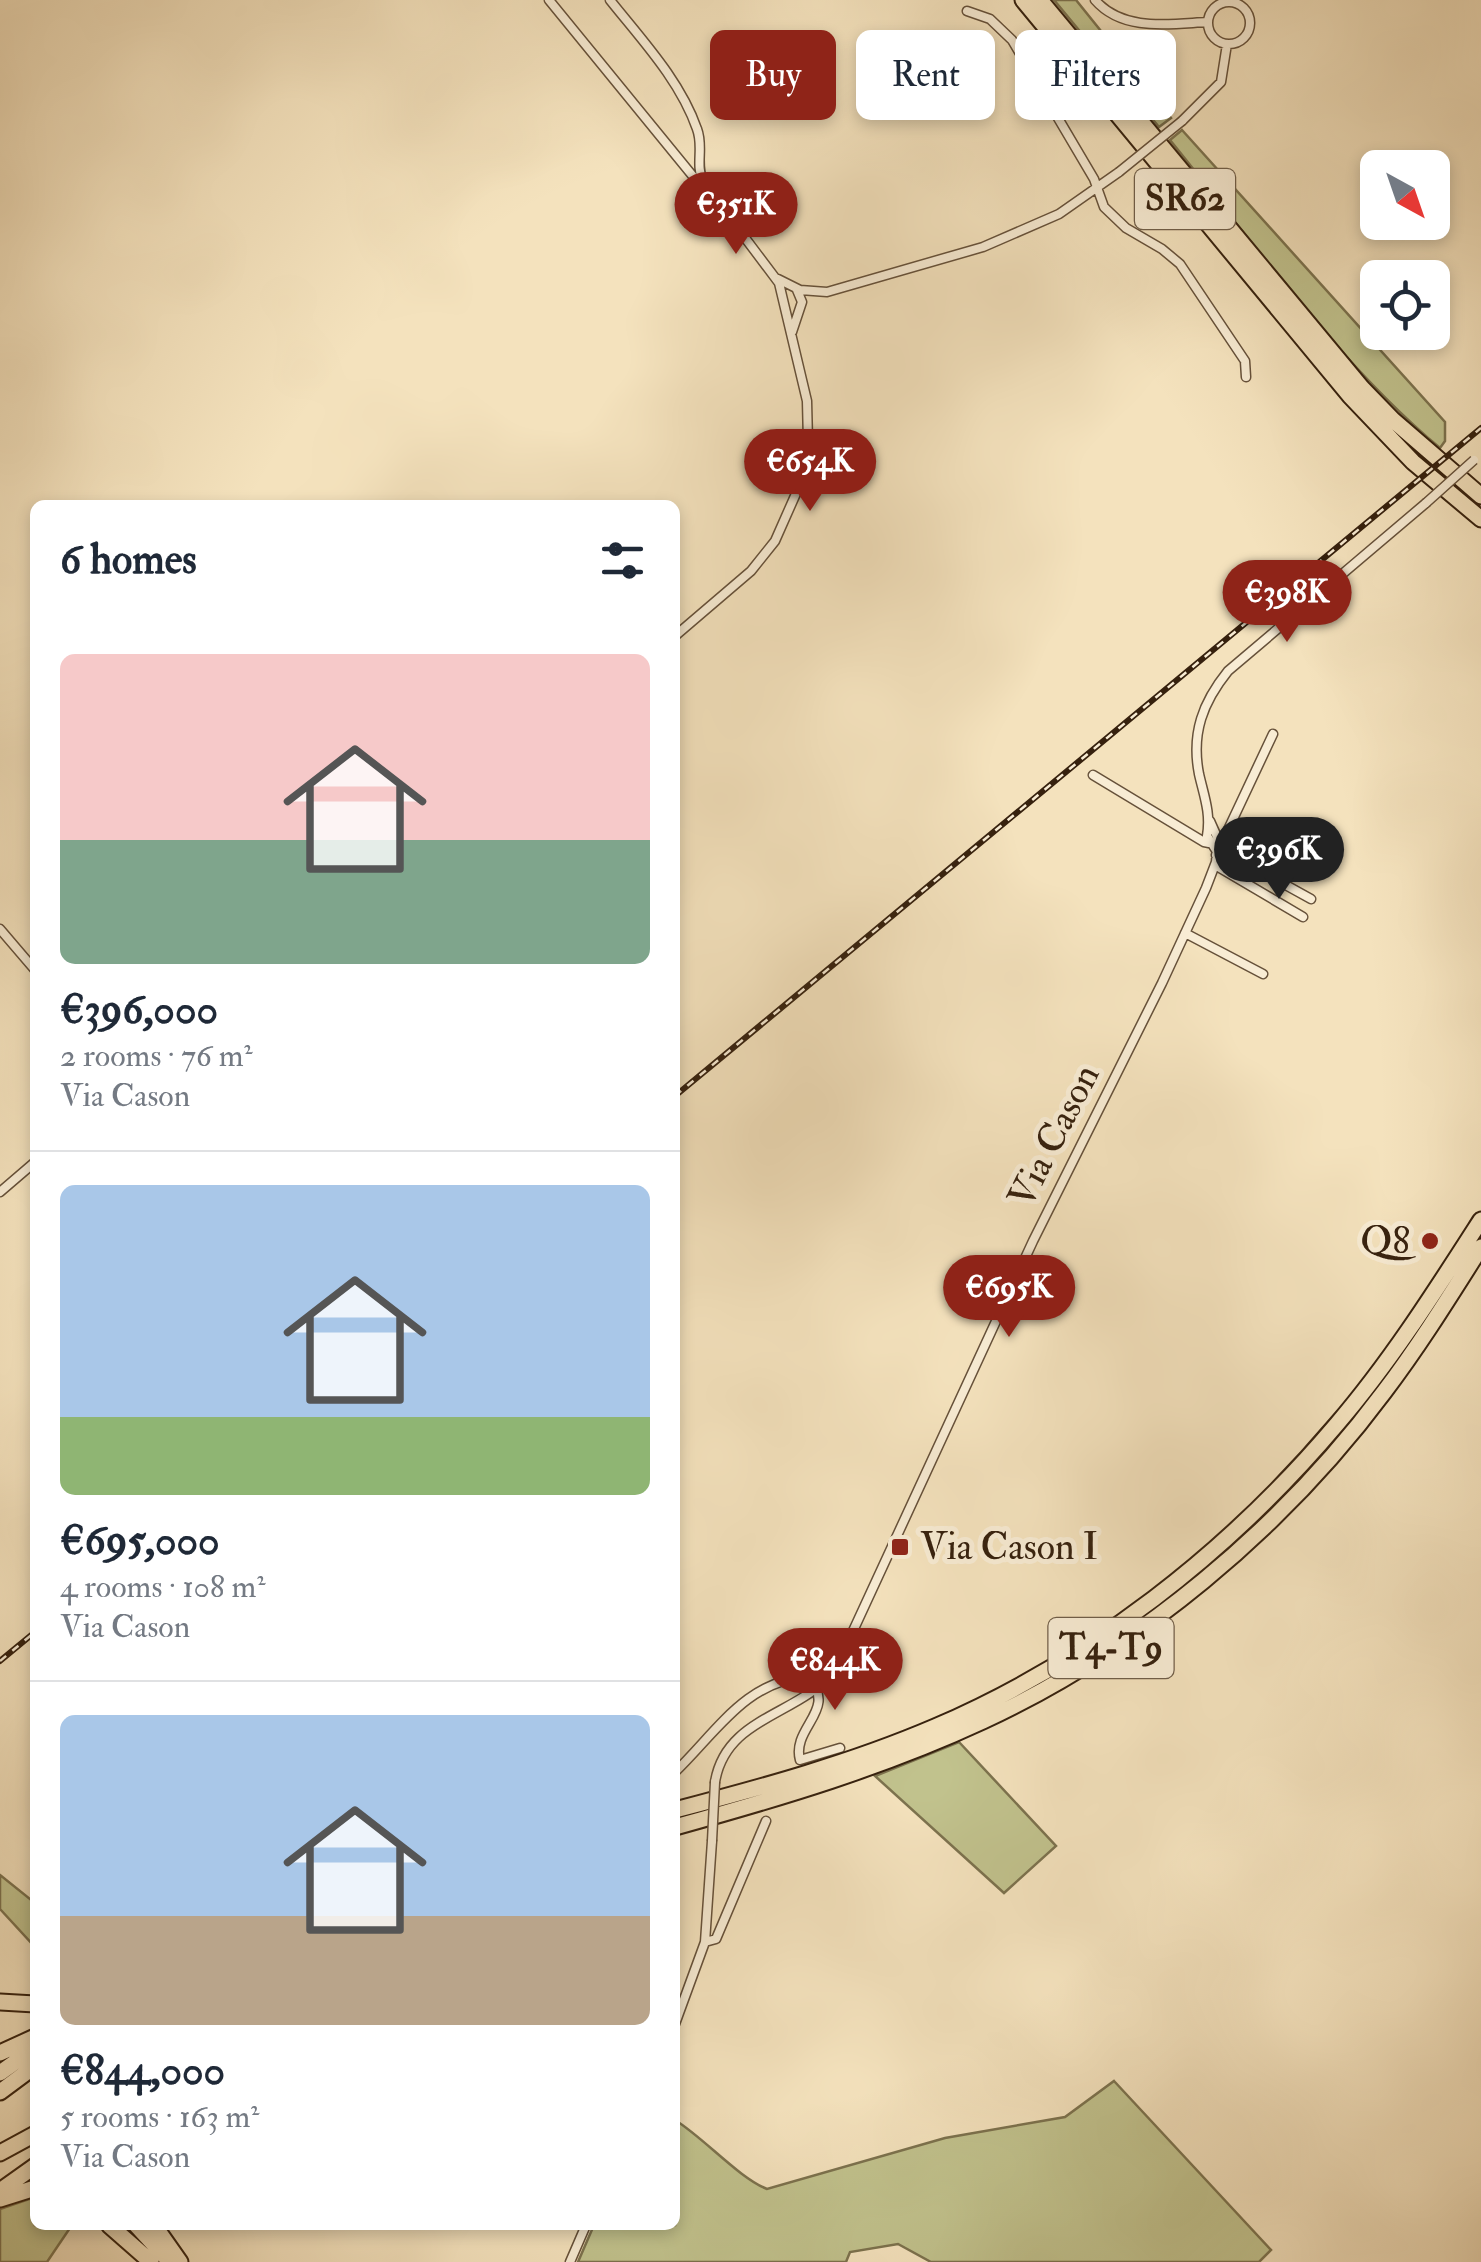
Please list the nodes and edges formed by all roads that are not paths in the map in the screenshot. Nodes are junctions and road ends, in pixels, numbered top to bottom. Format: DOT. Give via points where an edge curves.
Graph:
graph roads {
  1 [pos="549,0"];
  2 [pos="610,0"];
  3 [pos="1023,0"];
  4 [pos="1040,0"];
  5 [pos="1095,0"];
  6 [pos="967,11"];
  7 [pos="1207,22"];
  8 [pos="1227,44"];
  9 [pos="1097,188"];
  10 [pos="728,218"];
  11 [pos="773,274"];
  12 [pos="793,287"];
  13 [pos="789,321"];
  14 [pos="1246,377"];
  15 [pos="1477,458"];
  16 [pos="1481,496"];
  17 [pos="1481,519"];
  18 [pos="680,632"];
  19 [pos="1273,734"];
  20 [pos="1093,776"];
  21 [pos="1210,819"];
  22 [pos="1232,819"];
  23 [pos="1218,833"];
  24 [pos="1214,853"];
  25 [pos="1326,866"];
  26 [pos="1264,873"];
  27 [pos="1312,899"];
  28 [pos="1303,917"];
  29 [pos="0,928"];
  30 [pos="1185,933"];
  31 [pos="30,964"];
  32 [pos="1263,974"];
  33 [pos="30,1166"];
  34 [pos="0,1192"];
  35 [pos="1481,1220"];
  36 [pos="1481,1247"];
  37 [pos="819,1688"];
  38 [pos="840,1748"];
  39 [pos="680,1766"];
  40 [pos="680,1809"];
  41 [pos="766,1820"];
  42 [pos="680,1826"];
  43 [pos="706,1942"];
  44 [pos="0,2002"];
  45 [pos="30,2004"];
  46 [pos="680,2011"];
  47 [pos="30,2039"];
  48 [pos="30,2052"];
  49 [pos="0,2053"];
  50 [pos="30,2070"];
  51 [pos="0,2074"];
  52 [pos="0,2092"];
  53 [pos="30,2137"];
  54 [pos="30,2148"];
  55 [pos="0,2156"];
  56 [pos="30,2170"];
  57 [pos="30,2190"];
  58 [pos="0,2191"];
  59 [pos="0,2200"];
  60 [pos="115,2230"];
  61 [pos="141,2230"];
  62 [pos="158,2230"];
  63 [pos="584,2230"];
  64 [pos="151,2262"];
  65 [pos="170,2262"];
  66 [pos="180,2262"];
  67 [pos="570,2262"];
  1 -- 10 [label="street"];
  2 -- 10 [label="street" via="661,63 692,118 700,136 700,175"];
  3 -- 17 [label="highway, SR62" via="1350,396 1412,462"];
  4 -- 16 [label="highway, SR62" via="1362,388"];
  5 -- 7 [label="street" via="1130,22"];
  6 -- 9 [label="street" via="990,19 1012,40"];
  7 -- 8 [label="street" via="1213,38"];
  7 -- 8 [label="street" via="1225,2 1246,11 1248,32"];
  8 -- 9 [label="street, bridge" via="1221,82"];
  9 -- 12 [label="street" via="1009,238 842,289"];
  9 -- 14 [label="street" via="1111,216 1189,275 1245,361"];
  10 -- 11 [label="street"];
  11 -- 12 [label="street"];
  11 -- 13 [label="street"];
  12 -- 13 [label="street" via="802,302"];
  13 -- 18 [label="street" via="809,421 793,506 760,561"];
  15 -- 21 [label="street, Via Cason, bridge" via="1228,670 1210,694 1197,755"];
  19 -- 22 [label="street, Via Cason"];
  20 -- 24 [label="street"];
  21 -- 22 [label="street"];
  21 -- 23 [label="street, Via Cason"];
  21 -- 24 [label="street, Via Cason"];
  22 -- 23 [label="street, Via Cason"];
  22 -- 24 [label="street, Via Cason"];
  23 -- 24 [label="street, Via Cason"];
  24 -- 26 [label="street"];
  24 -- 28 [label="street"];
  24 -- 30 [label="street, Via Cason"];
  25 -- 26 [label="street" via="1281,843"];
  26 -- 27 [label="street"];
  29 -- 31 [label="street"];
  30 -- 32 [label="street"];
  30 -- 37 [label="street, Via Cason" via="1032,1240 845,1650"];
  33 -- 34 [label="street"];
  35 -- 40 [label="highway, T4-T9" via="1339,1423 1276,1492 1156,1598 1056,1664 937,1726 841,1763"];
  36 -- 42 [label="highway, T4-T9" via="1384,1393 1318,1471 1165,1610 1051,1684 946,1738"];
  37 -- 38 [label="street, Via Cason" via="821,1699 798,1756 806,1760"];
  37 -- 39 [label="street" via="808,1678 793,1678 758,1694 715,1725"];
  37 -- 43 [label="street, Via Cason, bridge" via="744,1730 722,1758"];
  41 -- 43 [label="street, Via Cason" via="719,1934"];
  43 -- 46 [label="street, Via Cason"];
  44 -- 45 [label="highway"];
  47 -- 49 [label="highway"];
  48 -- 51 [label="highway"];
  50 -- 52 [label="highway"];
  53 -- 55 [label="highway"];
  54 -- 55 [label="highway"];
  56 -- 58 [label="highway"];
  57 -- 59 [label="highway"];
  60 -- 64 [label="highway"];
  61 -- 65 [label="highway"];
  62 -- 66 [label="highway"];
  63 -- 67 [label="street"];
}
